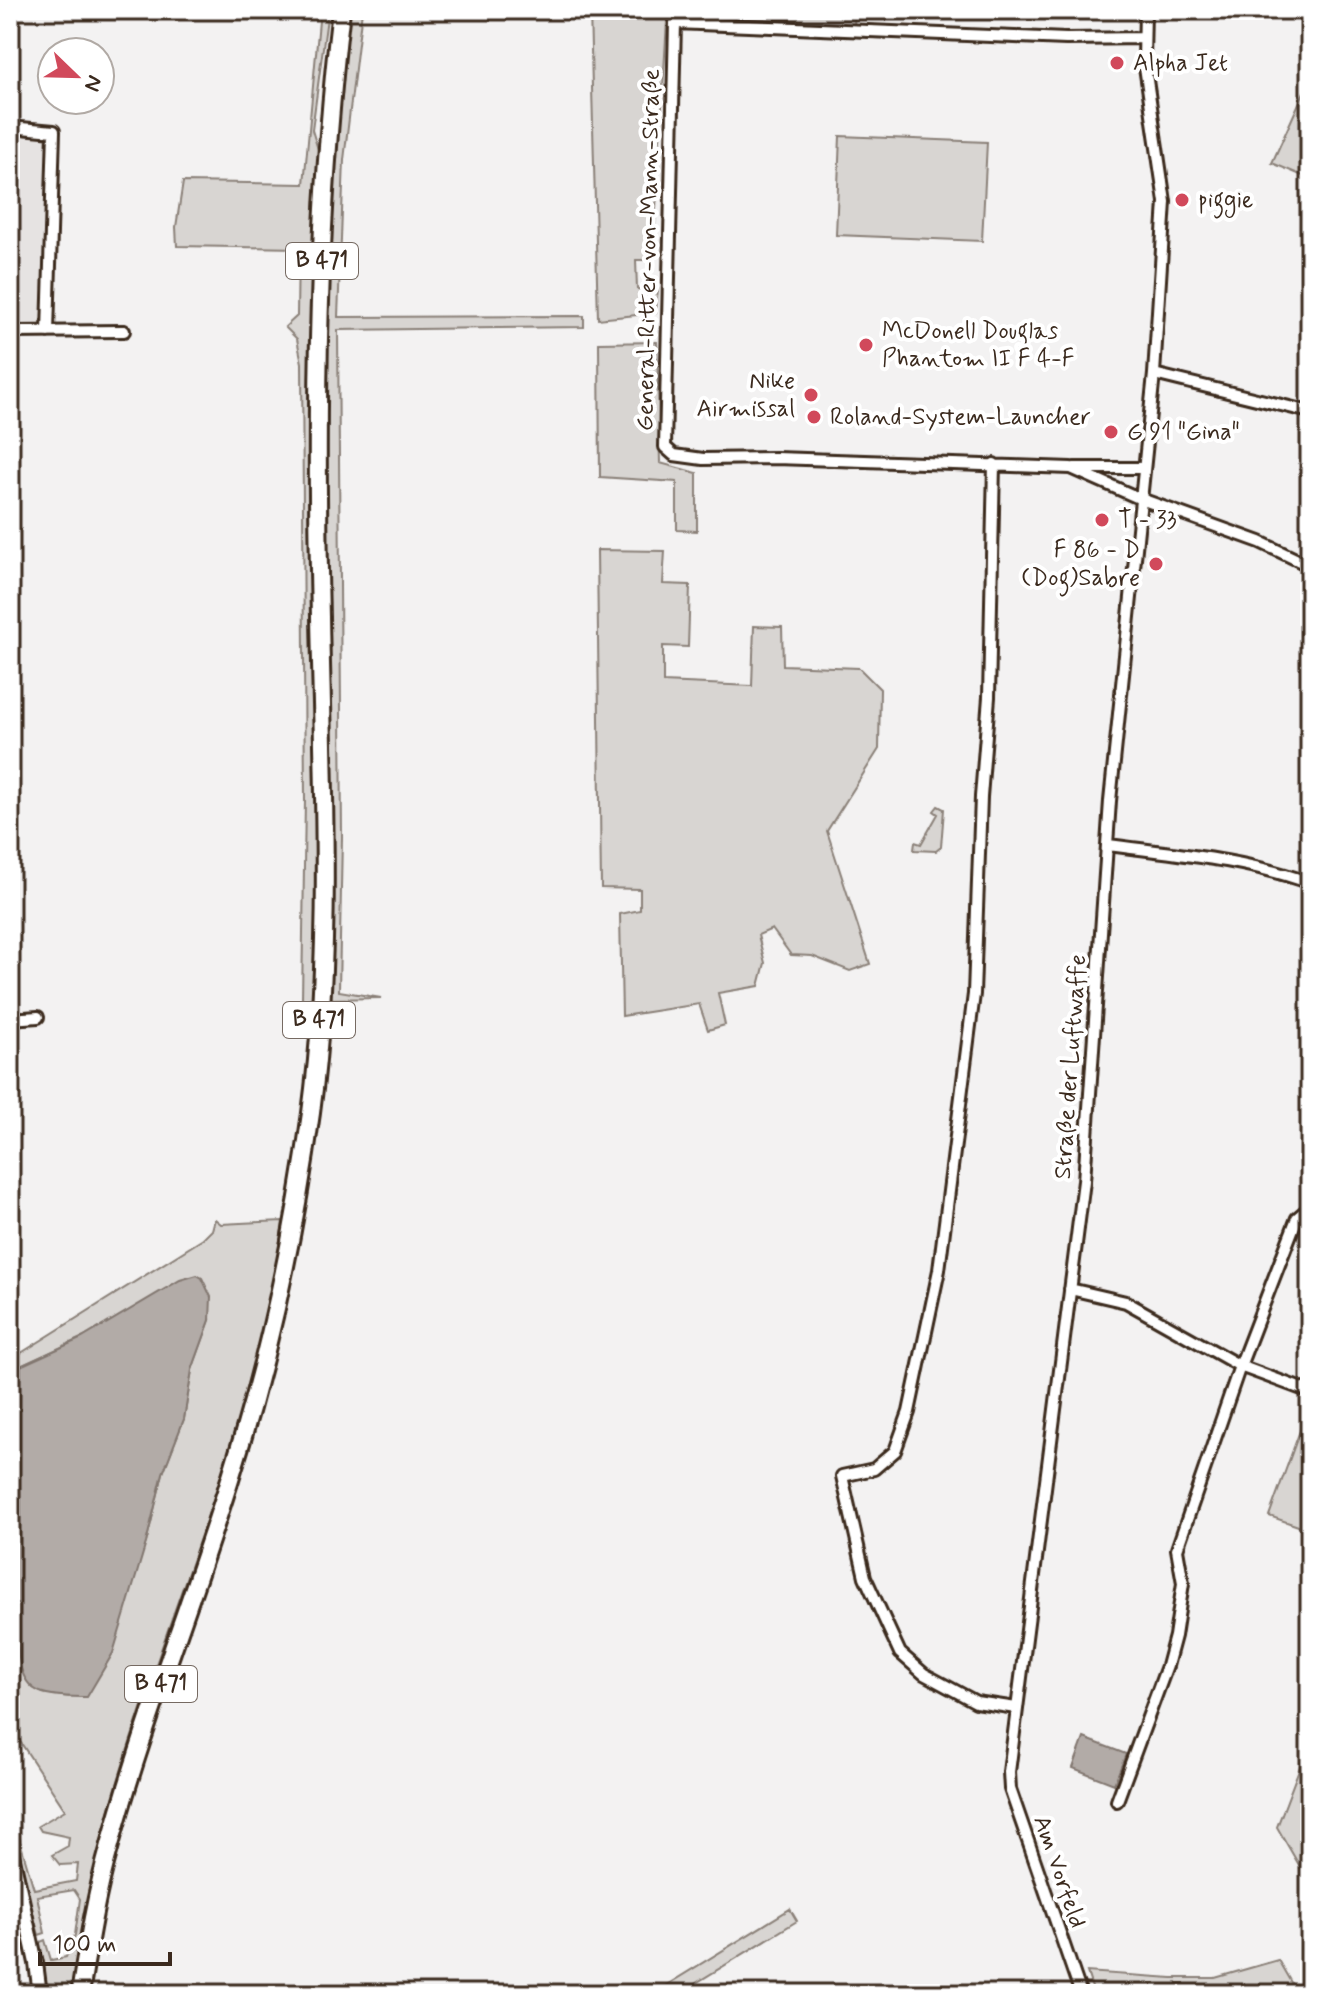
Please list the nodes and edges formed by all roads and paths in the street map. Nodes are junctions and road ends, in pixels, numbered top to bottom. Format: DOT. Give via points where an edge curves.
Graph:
graph roads {
  1 [pos="341,10"];
  2 [pos="680,10"];
  3 [pos="1145,10"];
  4 [pos="675,23"];
  5 [pos="1144,38"];
  6 [pos="10,127"];
  7 [pos="124,331"];
  8 [pos="10,332"];
  9 [pos="48,332"];
  10 [pos="1154,374"];
  11 [pos="1310,412"];
  12 [pos="994,464"];
  13 [pos="1071,468"];
  14 [pos="1144,468"];
  15 [pos="1141,499"];
  16 [pos="1310,566"];
  17 [pos="1108,845"];
  18 [pos="1310,883"];
  19 [pos="38,1017"];
  20 [pos="10,1019"];
  21 [pos="1310,1207"];
  22 [pos="1070,1289"];
  23 [pos="1240,1366"];
  24 [pos="1310,1392"];
  25 [pos="1016,1708"];
  26 [pos="1010,1760"];
  27 [pos="1117,1801"];
  28 [pos="10,1845"];
  29 [pos="40,1994"];
  30 [pos="80,1994"];
  31 [pos="1081,1994"];
  1 -- 30 [label="highway, B 471" via="323,211 317,382 325,848 312,1106 281,1292 260,1379 113,1835"];
  2 -- 4 [label="street, General-Ritter-von-Mann-Straße"];
  3 -- 5 [label="street, Straße der Luftwaffe"];
  4 -- 5 [label="street"];
  4 -- 12 [label="street, General-Ritter-von-Mann-Straße" via="665,447 674,455 703,459"];
  5 -- 10 [label="street, Straße der Luftwaffe" via="1165,202"];
  6 -- 9 [label="street" via="54,131"];
  7 -- 9 [label="street"];
  8 -- 9 [label="street"];
  10 -- 11 [label="street"];
  10 -- 14 [label="street, Straße der Luftwaffe"];
  12 -- 13 [label="street, General-Ritter-von-Mann-Straße"];
  12 -- 25 [label="street" via="974,994 939,1270 909,1412 895,1451 874,1469 842,1476 865,1577 900,1653 924,1674 976,1702"];
  13 -- 14 [label="street"];
  13 -- 15 [label="street, General-Ritter-von-Mann-Straße"];
  14 -- 15 [label="street, Straße der Luftwaffe"];
  15 -- 16 [label="street, General-Ritter-von-Mann-Straße"];
  15 -- 17 [label="street, Straße der Luftwaffe"];
  17 -- 18 [label="street" via="1248,864"];
  17 -- 22 [label="street, Straße der Luftwaffe" via="1089,1125"];
  19 -- 20 [label="street"];
  21 -- 23 [label="street" via="1297,1218"];
  22 -- 23 [label="street" via="1126,1302"];
  22 -- 25 [label="street, Straße der Luftwaffe"];
  23 -- 24 [label="street"];
  23 -- 27 [label="street" via="1177,1549 1183,1583 1167,1666"];
  25 -- 26 [label="street, Straße der Luftwaffe"];
  26 -- 31 [label="street, Am Vorfeld" via="1010,1789"];
  28 -- 29 [label="street"];
}
